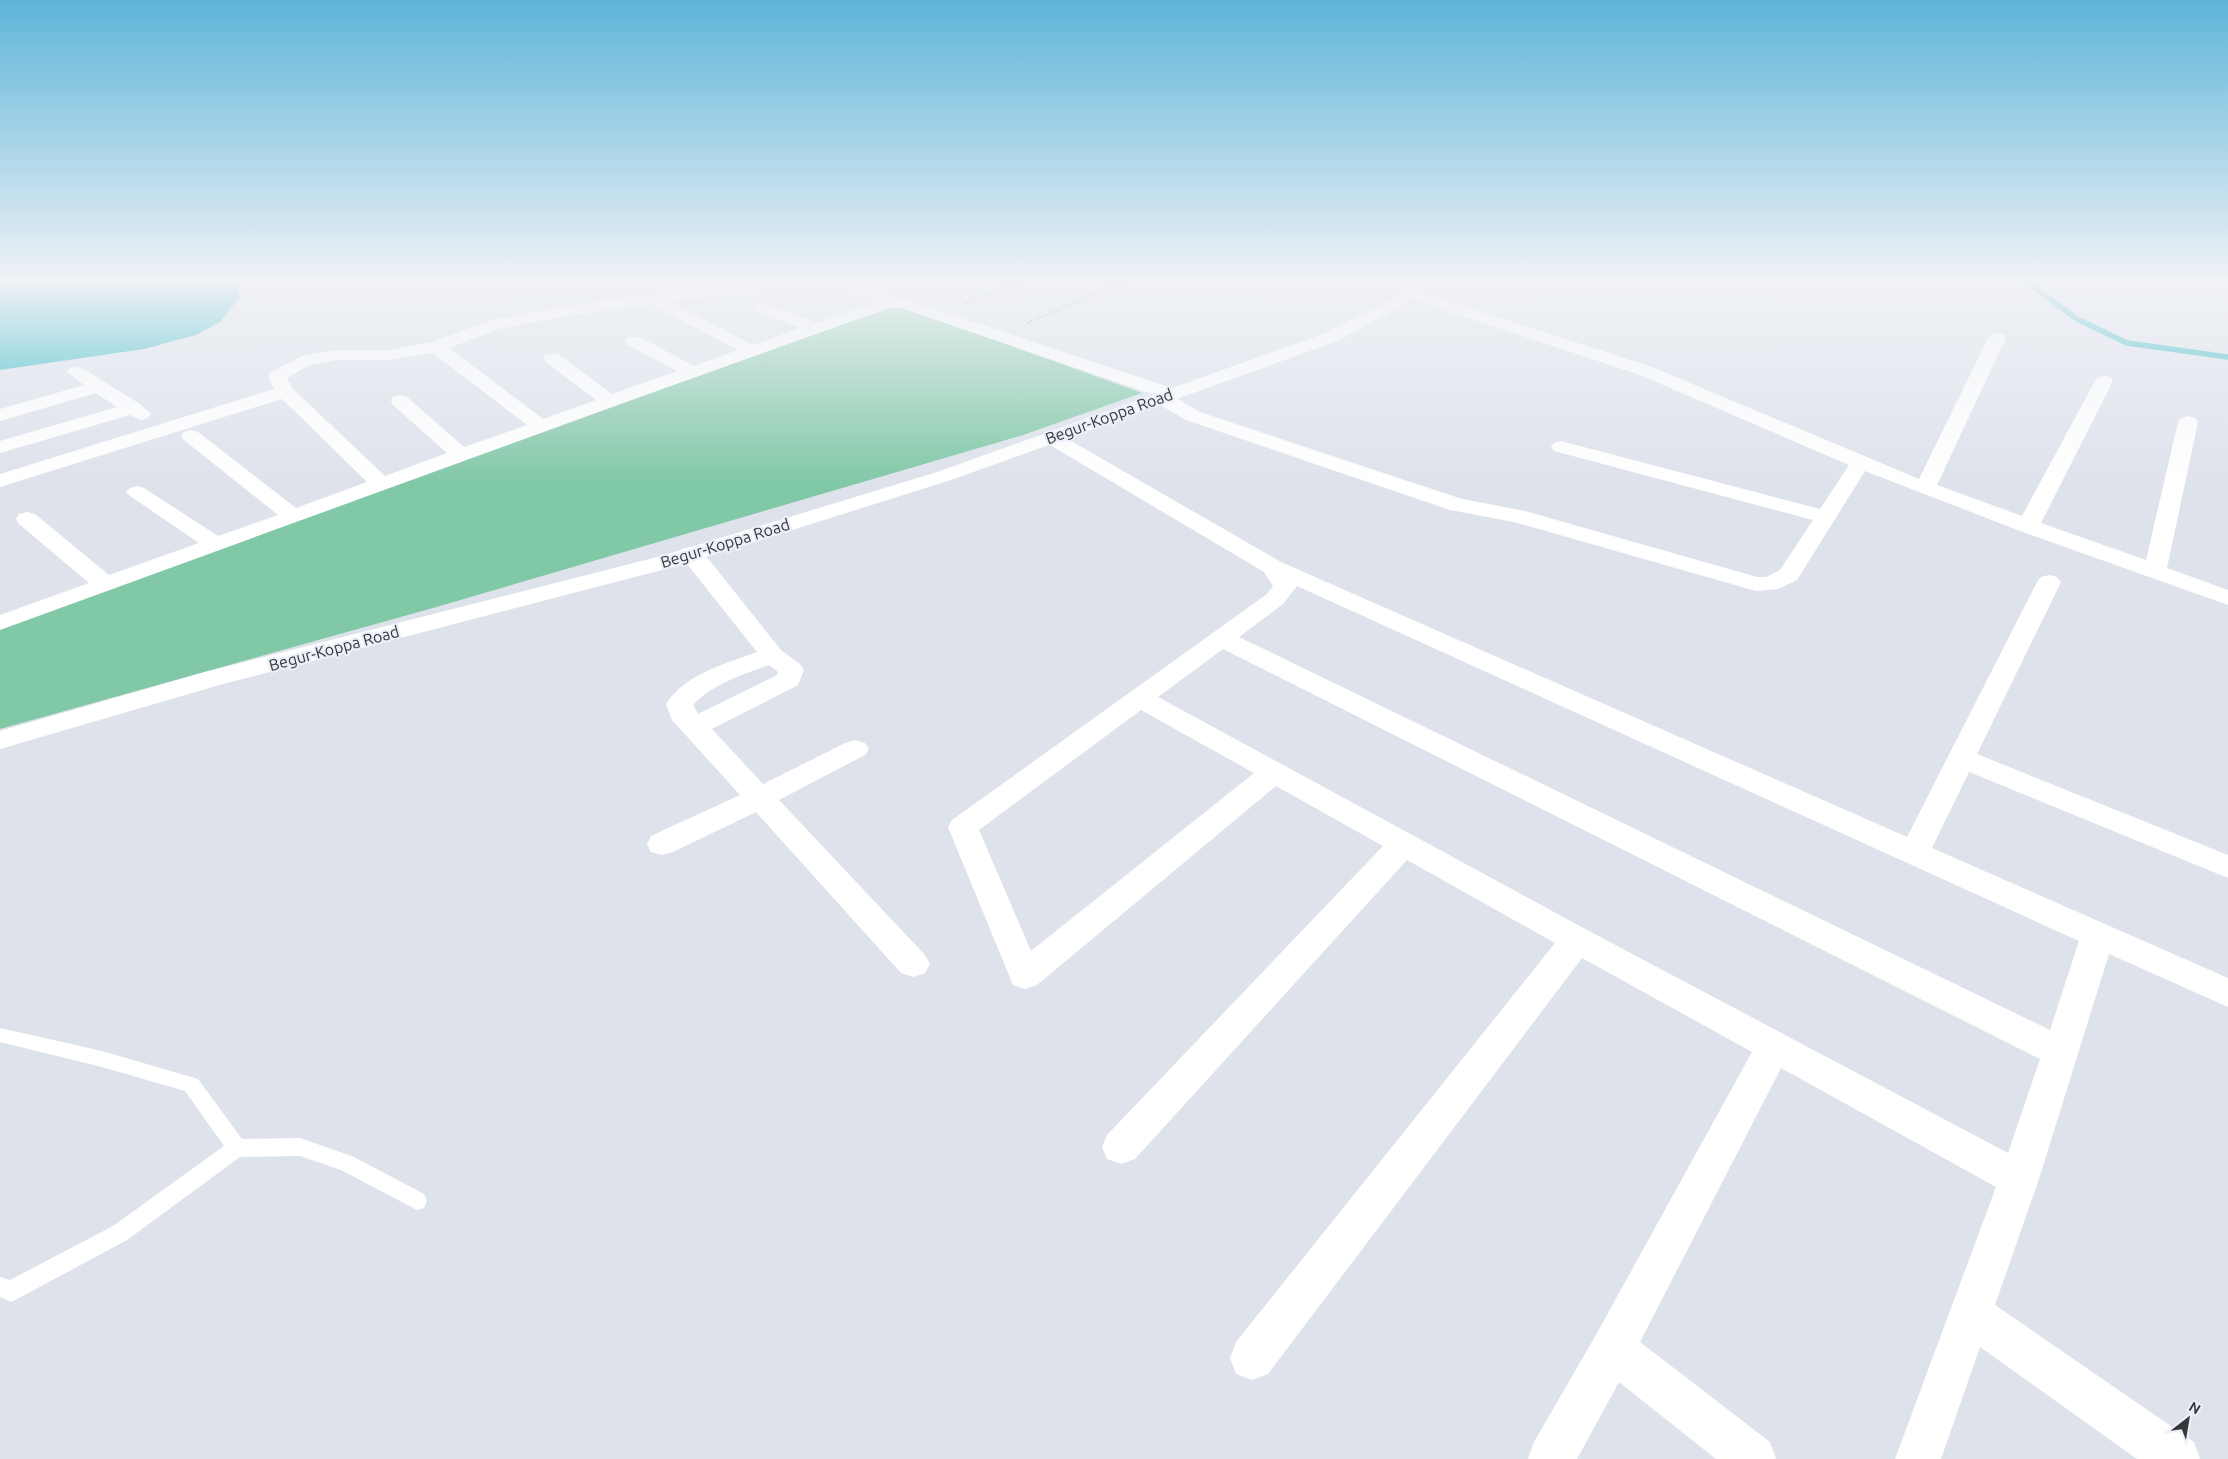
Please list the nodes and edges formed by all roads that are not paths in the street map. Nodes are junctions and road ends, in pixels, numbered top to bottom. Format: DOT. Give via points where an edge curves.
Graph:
graph roads {
  1 [pos="436,347"];
  2 [pos="645,347"];
  3 [pos="744,347"];
  4 [pos="763,347"];
  5 [pos="1032,347"];
  6 [pos="1304,347"];
  7 [pos="1581,347"];
  8 [pos="1993,347"];
  9 [pos="752,351"];
  10 [pos="552,358"];
  11 [pos="76,372"];
  12 [pos="692,372"];
  13 [pos="2104,381"];
  14 [pos="98,387"];
  15 [pos="286,392"];
  16 [pos="1167,396"];
  17 [pos="400,401"];
  18 [pos="610,402"];
  19 [pos="133,408"];
  20 [pos="0,415"];
  21 [pos="2188,422"];
  22 [pos="541,426"];
  23 [pos="163,430"];
  24 [pos="190,436"];
  25 [pos="1052,438"];
  26 [pos="0,447"];
  27 [pos="1561,447"];
  28 [pos="462,455"];
  29 [pos="1861,462"];
  30 [pos="0,480"];
  31 [pos="381,484"];
  32 [pos="1925,488"];
  33 [pos="137,492"];
  34 [pos="293,516"];
  35 [pos="1827,517"];
  36 [pos="27,519"];
  37 [pos="2028,526"];
  38 [pos="216,544"];
  39 [pos="690,554"];
  40 [pos="1273,567"];
  41 [pos="2155,572"];
  42 [pos="2049,582"];
  43 [pos="105,584"];
  44 [pos="2228,598"];
  45 [pos="0,623"];
  46 [pos="1221,638"];
  47 [pos="1140,698"];
  48 [pos="0,740"];
  49 [pos="854,750"];
  50 [pos="1961,758"];
  51 [pos="1275,771"];
  52 [pos="760,798"];
  53 [pos="1404,843"];
  54 [pos="662,844"];
  55 [pos="1914,853"];
  56 [pos="2228,866"];
  57 [pos="2098,935"];
  58 [pos="1576,940"];
  59 [pos="913,964"];
  60 [pos="2228,993"];
  61 [pos="0,1036"];
  62 [pos="1774,1046"];
  63 [pos="2060,1052"];
  64 [pos="1121,1147"];
  65 [pos="237,1148"];
  66 [pos="2019,1178"];
  67 [pos="417,1201"];
  68 [pos="0,1287"];
  69 [pos="1970,1314"];
  70 [pos="1613,1349"];
  71 [pos="1252,1358"];
  72 [pos="1551,1459"];
  73 [pos="1753,1459"];
  74 [pos="1918,1459"];
  75 [pos="2177,1459"];
  1 -- 15 [label="street" via="389,355 336,355 304,360 277,376"];
  1 -- 22 [label="street"];
  2 -- 12 [label="street"];
  3 -- 9 [label="street"];
  4 -- 9 [label="street"];
  5 -- 16 [label="street"];
  6 -- 16 [label="street, Begur-Koppa Road"];
  7 -- 29 [label="street"];
  8 -- 32 [label="street"];
  9 -- 12 [label="street"];
  10 -- 18 [label="street"];
  11 -- 14 [label="street"];
  12 -- 18 [label="street"];
  13 -- 37 [label="street"];
  14 -- 19 [label="street"];
  14 -- 20 [label="street"];
  15 -- 23 [label="street"];
  15 -- 31 [label="street"];
  16 -- 25 [label="street, Begur-Koppa Road"];
  16 -- 35 [label="street" via="1193,416 1458,504 1517,516 1756,584 1770,584 1789,575"];
  17 -- 28 [label="street"];
  18 -- 22 [label="street"];
  19 -- 23 [label="street"];
  19 -- 26 [label="street"];
  21 -- 41 [label="street"];
  22 -- 28 [label="street"];
  23 -- 30 [label="street"];
  24 -- 34 [label="street"];
  25 -- 39 [label="street, Begur-Koppa Road" via="944,476"];
  25 -- 40 [label="street"];
  27 -- 35 [label="street"];
  28 -- 31 [label="street"];
  29 -- 32 [label="street"];
  29 -- 35 [label="street"];
  31 -- 34 [label="street"];
  32 -- 37 [label="street"];
  33 -- 38 [label="street"];
  34 -- 38 [label="street"];
  36 -- 43 [label="street"];
  37 -- 41 [label="street"];
  38 -- 43 [label="street"];
  39 -- 48 [label="street, Begur-Koppa Road" via="214,678"];
  39 -- 52 [label="street" via="772,655 707,681 686,695 679,704 682,714"];
  40 -- 46 [label="street" via="1285,586 1275,599"];
  40 -- 55 [label="street"];
  41 -- 44 [label="street"];
  42 -- 50 [label="street"];
  43 -- 45 [label="street"];
  46 -- 47 [label="street"];
  46 -- 63 [label="street"];
  47 -- 51 [label="street"];
  47 -- 51 [label="street" via="963,827 1025,975"];
  49 -- 52 [label="street"];
  50 -- 55 [label="street"];
  50 -- 56 [label="street"];
  51 -- 53 [label="street"];
  52 -- 54 [label="street"];
  52 -- 59 [label="street"];
  53 -- 58 [label="street"];
  53 -- 64 [label="street"];
  55 -- 57 [label="street"];
  57 -- 60 [label="street"];
  57 -- 63 [label="street"];
  58 -- 62 [label="street"];
  58 -- 71 [label="street"];
  61 -- 65 [label="lane" via="102,1059 191,1085"];
  62 -- 66 [label="street"];
  62 -- 70 [label="street"];
  63 -- 66 [label="street"];
  65 -- 67 [label="lane" via="300,1147 347,1163"];
  65 -- 68 [label="lane" via="120,1233 11,1291"];
  66 -- 69 [label="street"];
  69 -- 74 [label="street"];
  69 -- 75 [label="street"];
  70 -- 72 [label="street"];
  70 -- 73 [label="street"];
}
